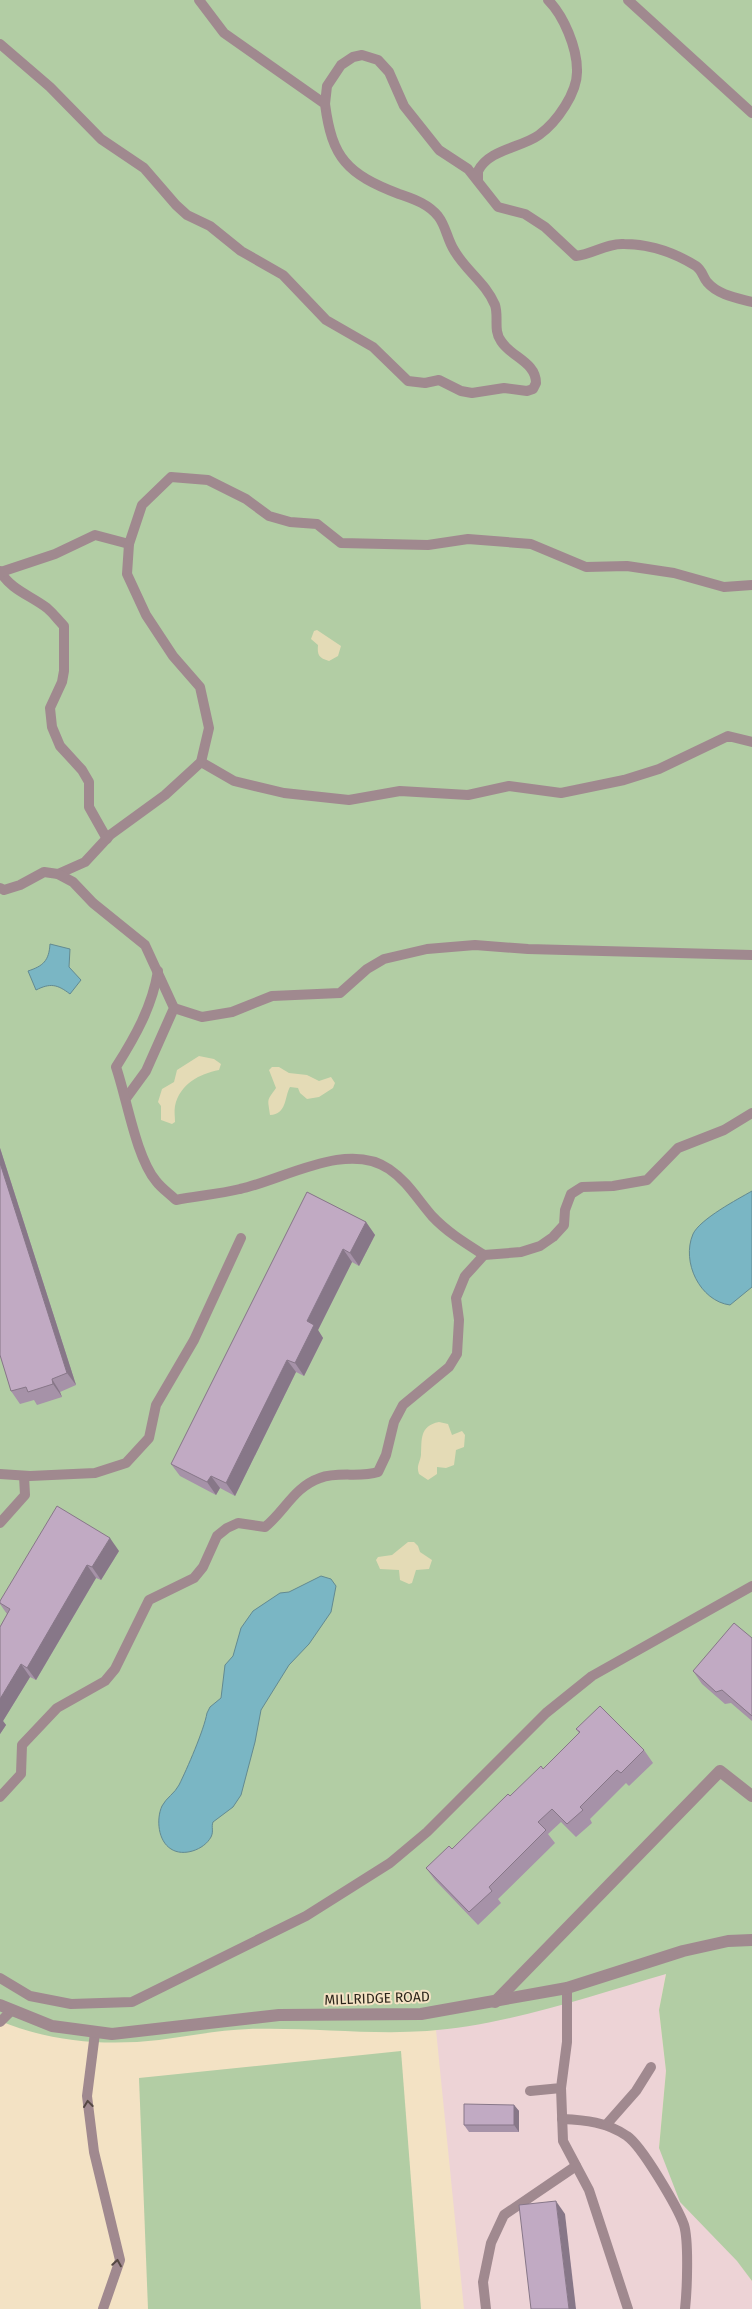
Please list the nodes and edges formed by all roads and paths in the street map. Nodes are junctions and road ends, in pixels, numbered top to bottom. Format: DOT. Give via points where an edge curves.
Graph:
graph roads {
  1 [pos="200,0"];
  2 [pos="548,0"];
  3 [pos="628,0"];
  4 [pos="0,44"];
  5 [pos="326,104"];
  6 [pos="752,113"];
  7 [pos="478,180"];
  8 [pos="752,302"];
  9 [pos="128,544"];
  10 [pos="0,572"];
  11 [pos="752,585"];
  12 [pos="752,742"];
  13 [pos="202,762"];
  14 [pos="107,839"];
  15 [pos="58,874"];
  16 [pos="0,888"];
  17 [pos="752,955"];
  18 [pos="158,971"];
  19 [pos="174,1008"];
  20 [pos="127,1097"];
  21 [pos="752,1113"];
  22 [pos="241,1238"];
  23 [pos="484,1255"];
  24 [pos="0,1474"];
  25 [pos="24,1476"];
  26 [pos="0,1523"];
  27 [pos="752,1586"];
  28 [pos="0,1796"];
  29 [pos="752,1796"];
  30 [pos="752,1940"];
  31 [pos="0,1978"];
  32 [pos="567,1988"];
  33 [pos="495,2002"];
  34 [pos="6,2008"];
  35 [pos="0,2022"];
  36 [pos="95,2033"];
  37 [pos="651,2066"];
  38 [pos="561,2088"];
  39 [pos="530,2091"];
  40 [pos="562,2119"];
  41 [pos="606,2125"];
  42 [pos="576,2166"];
  43 [pos="103,2309"];
  44 [pos="486,2309"];
  45 [pos="628,2309"];
  46 [pos="685,2309"];
  1 -- 5 [label="lane" via="224,33"];
  2 -- 7 [label="lane" via="562,21 572,46 576,82 548,128 529,141 489,158 478,171"];
  3 -- 6 [label="lane"];
  4 -- 5 [label="lane" via="50,87 101,139 144,168 187,215 210,226 241,251 283,274 326,320 373,347 408,381 425,383 439,380 472,393 504,388 533,389 536,383 533,370 502,344 497,335 494,303 454,251 438,217 419,201 374,183 344,161 333,144"];
  5 -- 7 [label="lane" via="327,86 341,65 353,57 372,57 384,65 404,106 429,140"];
  7 -- 8 [label="lane" via="498,207 525,214 545,226 576,256 589,255 609,245 624,244 670,252 699,268 708,283 726,295"];
  9 -- 10 [label="lane" via="95,535 55,554"];
  9 -- 11 [label="lane" via="142,505 170,477 208,480 246,499 269,516 317,524 341,543 428,545 468,539 531,544 586,567 627,566 674,573 724,587"];
  9 -- 13 [label="lane" via="127,574 146,615 173,656 200,687 209,728"];
  10 -- 14 [label="lane" via="10,586 48,609 64,626 64,670 50,708 52,727 60,746 90,782 89,807"];
  12 -- 13 [label="lane" via="728,736 659,769 561,793 509,786 468,795 400,791 349,800 284,793 234,781"];
  13 -- 14 [label="lane" via="165,796"];
  14 -- 15 [label="lane" via="85,862"];
  15 -- 16 [label="lane" via="44,872 20,885 4,890"];
  15 -- 18 [label="lane" via="73,882 93,903 145,945"];
  17 -- 19 [label="lane" via="474,945 427,949 384,959 340,993 272,996 232,1012 202,1017"];
  18 -- 19 [label="lane"];
  18 -- 20 [label="lane" via="154,994 143,1020 116,1067"];
  19 -- 20 [label="lane" via="146,1071"];
  20 -- 23 [label="lane" via="138,1143 155,1180 176,1200 241,1189 342,1158 362,1159 388,1168 411,1188 446,1229"];
  21 -- 23 [label="lane" via="724,1130 678,1148 647,1180 582,1187 571,1194 564,1210 564,1225 540,1246 521,1252"];
  22 -- 25 [label="lane" via="194,1340 156,1405 149,1438 126,1463 95,1473"];
  23 -- 28 [label="lane" via="465,1276 456,1298 459,1320 457,1354 449,1367 403,1404 378,1472 321,1477 289,1498 279,1516 265,1527 238,1523 217,1536 203,1567 194,1578 149,1600 115,1669 104,1681 57,1708 22,1745 21,1774"];
  24 -- 25 [label="lane"];
  25 -- 26 [label="lane" via="25,1495"];
  27 -- 31 [label="lane" via="592,1676 546,1713 427,1832 390,1863 306,1916 132,2002 71,2004 30,1996"];
  29 -- 33 [label="street" via="720,1771"];
  30 -- 32 [label="street, MILLRIDGE ROAD" via="728,1941 682,1951"];
  32 -- 33 [label="street, MILLRIDGE ROAD"];
  32 -- 38 [label="lane" via="567,2042"];
  33 -- 36 [label="street, MILLRIDGE ROAD" via="421,2014 279,2015 112,2034"];
  34 -- 35 [label="lane"];
  34 -- 36 [label="street, MILLRIDGE ROAD" via="52,2026"];
  43 -- 36 [label="lane, one-way" via="120,2260 94,2152 87,2096"];
  37 -- 41 [label="lane" via="636,2091"];
  38 -- 39 [label="lane"];
  38 -- 40 [label="lane"];
  40 -- 41 [label="lane"];
  40 -- 42 [label="lane" via="563,2141"];
  41 -- 46 [label="lane" via="627,2136 644,2152 684,2226"];
  42 -- 44 [label="lane" via="504,2215 491,2243 484,2282"];
  42 -- 45 [label="lane" via="589,2190"];
}
